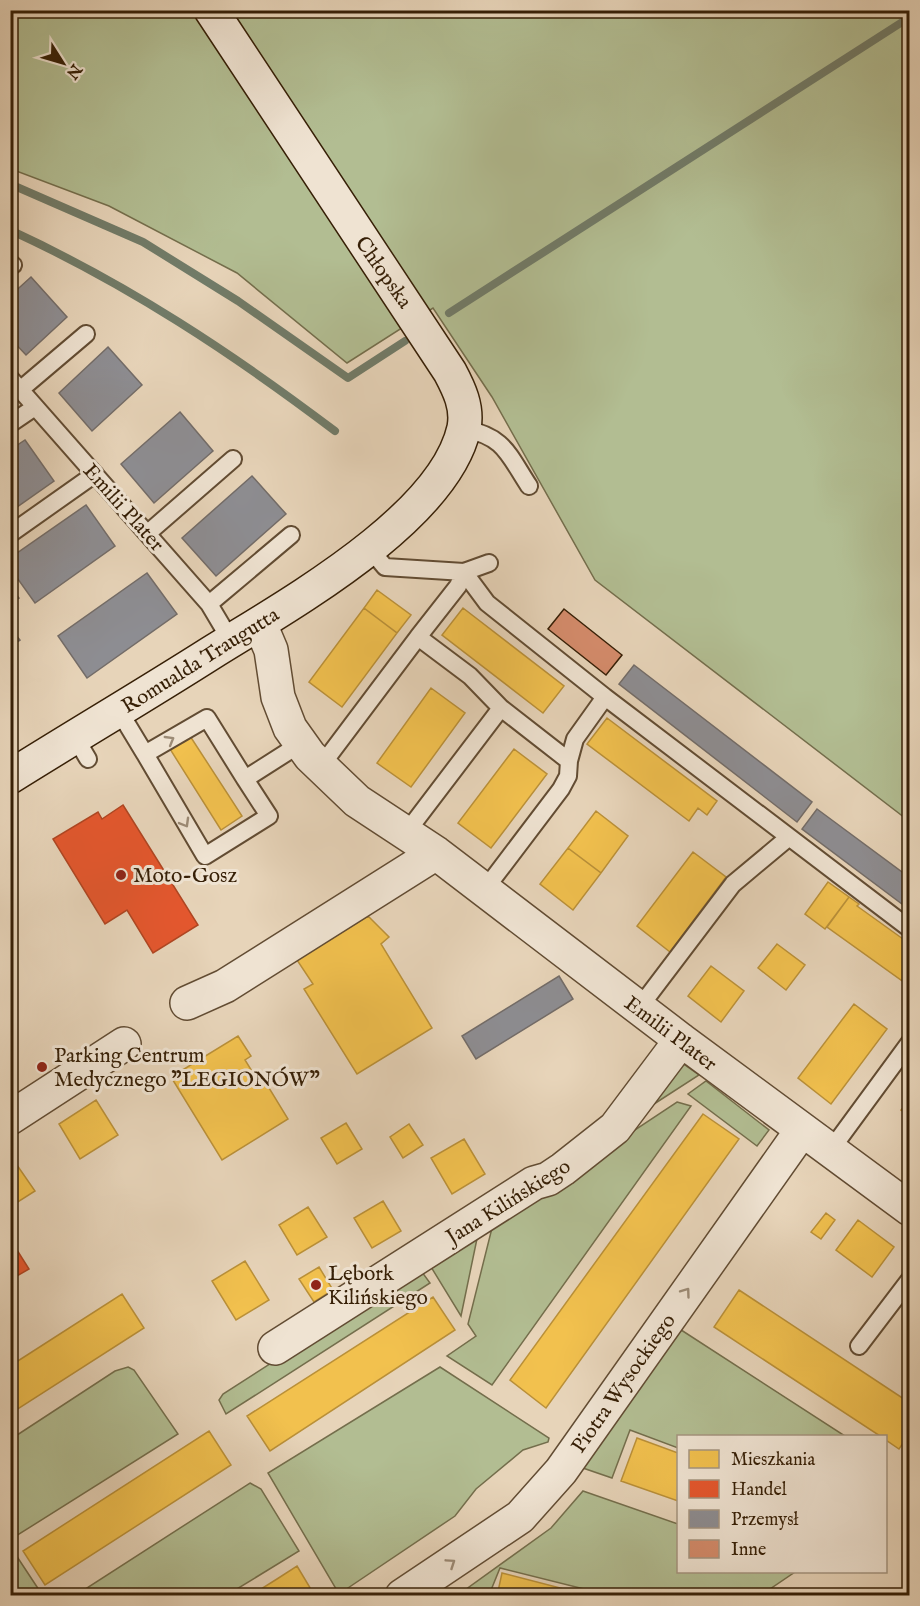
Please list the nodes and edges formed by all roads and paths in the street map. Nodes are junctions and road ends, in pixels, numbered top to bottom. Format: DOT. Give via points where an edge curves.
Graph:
graph roads {
  1 [pos="211,10"];
  2 [pos="86,334"];
  3 [pos="16,384"];
  4 [pos="35,407"];
  5 [pos="10,424"];
  6 [pos="464,429"];
  7 [pos="233,459"];
  8 [pos="95,474"];
  9 [pos="529,486"];
  10 [pos="148,533"];
  11 [pos="10,534"];
  12 [pos="291,535"];
  13 [pos="377,542"];
  14 [pos="489,563"];
  15 [pos="464,572"];
  16 [pos="209,604"];
  17 [pos="260,624"];
  18 [pos="418,638"];
  19 [pos="231,641"];
  20 [pos="605,697"];
  21 [pos="501,708"];
  22 [pos="119,711"];
  23 [pos="145,754"];
  24 [pos="310,755"];
  25 [pos="569,761"];
  26 [pos="10,777"];
  27 [pos="245,779"];
  28 [pos="406,833"];
  29 [pos="788,838"];
  30 [pos="436,853"];
  31 [pos="488,892"];
  32 [pos="909,929"];
  33 [pos="188,1003"];
  34 [pos="639,1008"];
  35 [pos="681,1040"];
  36 [pos="909,1042"];
  37 [pos="124,1044"];
  38 [pos="10,1118"];
  39 [pos="802,1130"];
  40 [pos="830,1151"];
  41 [pos="908,1205"];
  42 [pos="909,1279"];
  43 [pos="859,1346"];
  44 [pos="275,1348"];
  45 [pos="402,1596"];
  1 -- 6 [label="street, Chłopska" via="450,372 464,404"];
  2 -- 3 [label="lane"];
  3 -- 4 [label="lane, Emilii Plater"];
  4 -- 5 [label="lane"];
  4 -- 8 [label="lane, Emilii Plater"];
  6 -- 9 [label="lane" via="486,433 498,441"];
  6 -- 13 [label="street, Chłopska" via="435,482"];
  7 -- 10 [label="lane"];
  8 -- 10 [label="lane, Emilii Plater"];
  8 -- 11 [label="lane"];
  10 -- 16 [label="lane, Emilii Plater"];
  12 -- 16 [label="lane"];
  13 -- 15 [label="lane" via="385,567"];
  13 -- 17 [label="street, Romualda Traugutta"];
  14 -- 15 [label="lane"];
  15 -- 18 [label="lane" via="458,586"];
  15 -- 20 [label="lane" via="487,603"];
  16 -- 19 [label="lane, Emilii Plater"];
  17 -- 19 [label="street, Romualda Traugutta"];
  17 -- 24 [label="street, Emilii Plater" via="271,650 282,712"];
  18 -- 21 [label="lane" via="470,676"];
  18 -- 24 [label="lane"];
  19 -- 22 [label="street, Romualda Traugutta"];
  20 -- 25 [label="lane" via="575,739"];
  20 -- 29 [label="lane"];
  21 -- 25 [label="lane"];
  21 -- 28 [label="lane"];
  22 -- 23 [label="lane"];
  22 -- 26 [label="street, Romualda Traugutta" via="81,748"];
  23 -- 27 [label="lane, one-way" via="207,718"];
  23 -- 27 [label="lane, one-way" via="205,856 269,816"];
  24 -- 27 [label="lane"];
  24 -- 28 [label="street, Emilii Plater" via="357,801"];
  25 -- 31 [label="lane" via="561,789 492,880"];
  28 -- 30 [label="street, Emilii Plater"];
  29 -- 32 [label="lane"];
  29 -- 34 [label="lane" via="733,884"];
  30 -- 31 [label="street, Emilii Plater"];
  30 -- 33 [label="street" via="225,986"];
  31 -- 34 [label="street, Emilii Plater"];
  34 -- 35 [label="street, Emilii Plater"];
  35 -- 39 [label="street, Emilii Plater"];
  35 -- 44 [label="street, Jana Kilińskiego" via="615,1128 563,1169 534,1183"];
  36 -- 40 [label="lane"];
  37 -- 38 [label="street"];
  39 -- 40 [label="street, Emilii Plater"];
  45 -- 39 [label="street, Piotra Wysockiego, one-way" via="520,1517 561,1471"];
  40 -- 41 [label="street, Emilii Plater"];
  42 -- 43 [label="lane"];
}
